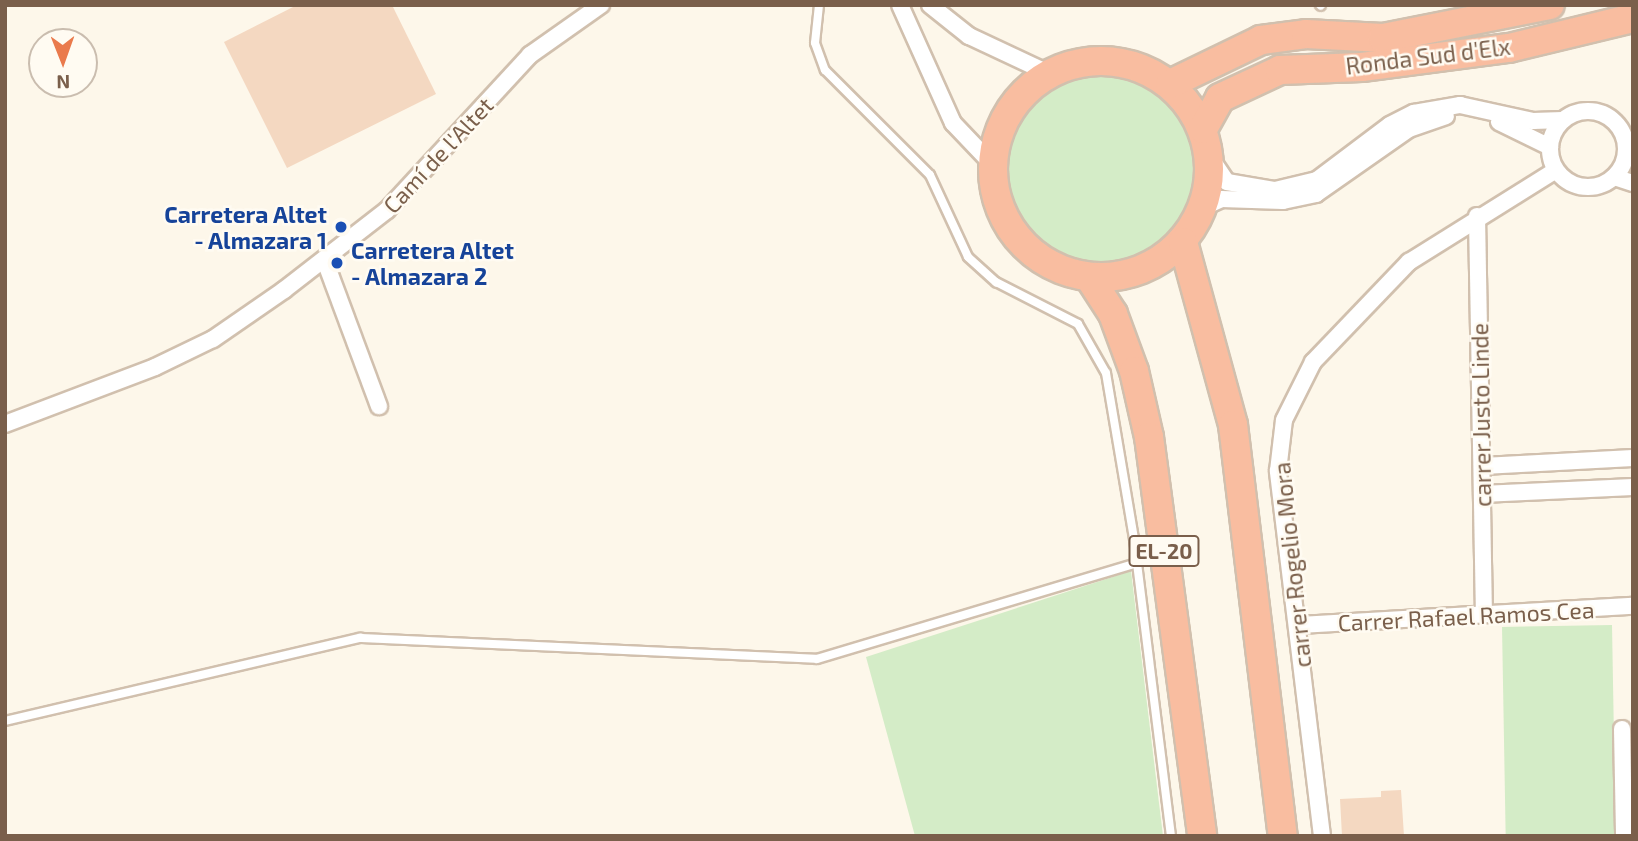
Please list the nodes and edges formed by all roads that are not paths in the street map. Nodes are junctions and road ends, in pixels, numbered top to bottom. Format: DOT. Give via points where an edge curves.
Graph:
graph roads {
  1 [pos="601,5"];
  2 [pos="819,5"];
  3 [pos="900,5"];
  4 [pos="930,5"];
  5 [pos="1550,5"];
  6 [pos="1633,18"];
  7 [pos="1048,73"];
  8 [pos="1170,84"];
  9 [pos="1563,120"];
  10 [pos="1627,126"];
  11 [pos="1203,129"];
  12 [pos="1550,147"];
  13 [pos="1630,154"];
  14 [pos="1210,157"];
  15 [pos="992,163"];
  16 [pos="1556,170"];
  17 [pos="1614,177"];
  18 [pos="1633,183"];
  19 [pos="1202,208"];
  20 [pos="1476,216"];
  21 [pos="1182,242"];
  22 [pos="325,261"];
  23 [pos="1089,277"];
  24 [pos="379,406"];
  25 [pos="5,424"];
  26 [pos="1633,458"];
  27 [pos="1513,464"];
  28 [pos="1483,466"];
  29 [pos="1633,487"];
  30 [pos="1512,493"];
  31 [pos="1482,494"];
  32 [pos="1138,563"];
  33 [pos="1633,606"];
  34 [pos="1483,614"];
  35 [pos="1299,625"];
  36 [pos="5,721"];
  37 [pos="1622,729"];
  38 [pos="1171,836"];
  39 [pos="1202,836"];
  40 [pos="1283,836"];
  41 [pos="1322,836"];
  42 [pos="1625,836"];
  1 -- 22 [label="street, Camí de l'Altet" via="530,55 387,210"];
  2 -- 32 [label="lane" via="815,43 825,70 930,174 968,257 996,282 1078,324 1094,345 1106,373"];
  3 -- 15 [label="street" via="953,123"];
  4 -- 7 [label="street" via="969,36"];
  5 -- 8 [label="highway, Ronda Sud d'Elx" via="1383,38 1306,34 1261,40"];
  6 -- 11 [label="highway, Ronda Sud d'Elx" via="1509,48 1363,68 1280,70 1220,98"];
  7 -- 8 [label="highway" via="1078,62 1111,60 1142,68"];
  7 -- 15 [label="highway" via="1019,96 1000,128"];
  8 -- 11 [label="highway"];
  9 -- 10 [label="street" via="1593,111"];
  9 -- 12 [label="street"];
  9 -- 14 [label="street" via="1533,121 1460,105 1414,113 1390,125 1317,180 1275,190 1227,182"];
  10 -- 13 [label="street"];
  11 -- 14 [label="highway"];
  12 -- 16 [label="street"];
  12 -- 19 [label="street" via="1492,119 1451,115 1409,129 1316,194 1283,201 1221,199"];
  13 -- 17 [label="street"];
  14 -- 19 [label="highway"];
  15 -- 23 [label="highway" via="997,204 1018,240 1049,265"];
  16 -- 17 [label="street" via="1584,186"];
  16 -- 20 [label="street, carrer Rogelio Mora"];
  17 -- 18 [label="street"];
  19 -- 21 [label="highway"];
  20 -- 28 [label="street, carrer Justo Linde"];
  20 -- 35 [label="street, carrer Rogelio Mora" via="1409,262 1354,314 1313,362 1284,420 1278,471"];
  21 -- 23 [label="highway" via="1156,264 1123,276"];
  21 -- 40 [label="highway" via="1233,425"];
  22 -- 24 [label="street"];
  22 -- 25 [label="street, Camí de l'Altet" via="214,339"];
  23 -- 39 [label="highway, EL-20" via="1113,314 1134,371 1149,437"];
  26 -- 27 [label="street"];
  27 -- 28 [label="street"];
  27 -- 30 [label="street" via="1507,481"];
  28 -- 31 [label="street, carrer Justo Linde"];
  29 -- 30 [label="street"];
  30 -- 31 [label="street"];
  31 -- 34 [label="street, carrer Justo Linde"];
  32 -- 36 [label="lane" via="817,659 360,638"];
  32 -- 38 [label="lane"];
  33 -- 34 [label="street, Carrer Rafael Ramos Cea"];
  34 -- 35 [label="street, Carrer Rafael Ramos Cea"];
  35 -- 41 [label="street, carrer Rogelio Mora"];
  37 -- 42 [label="street"];
}
